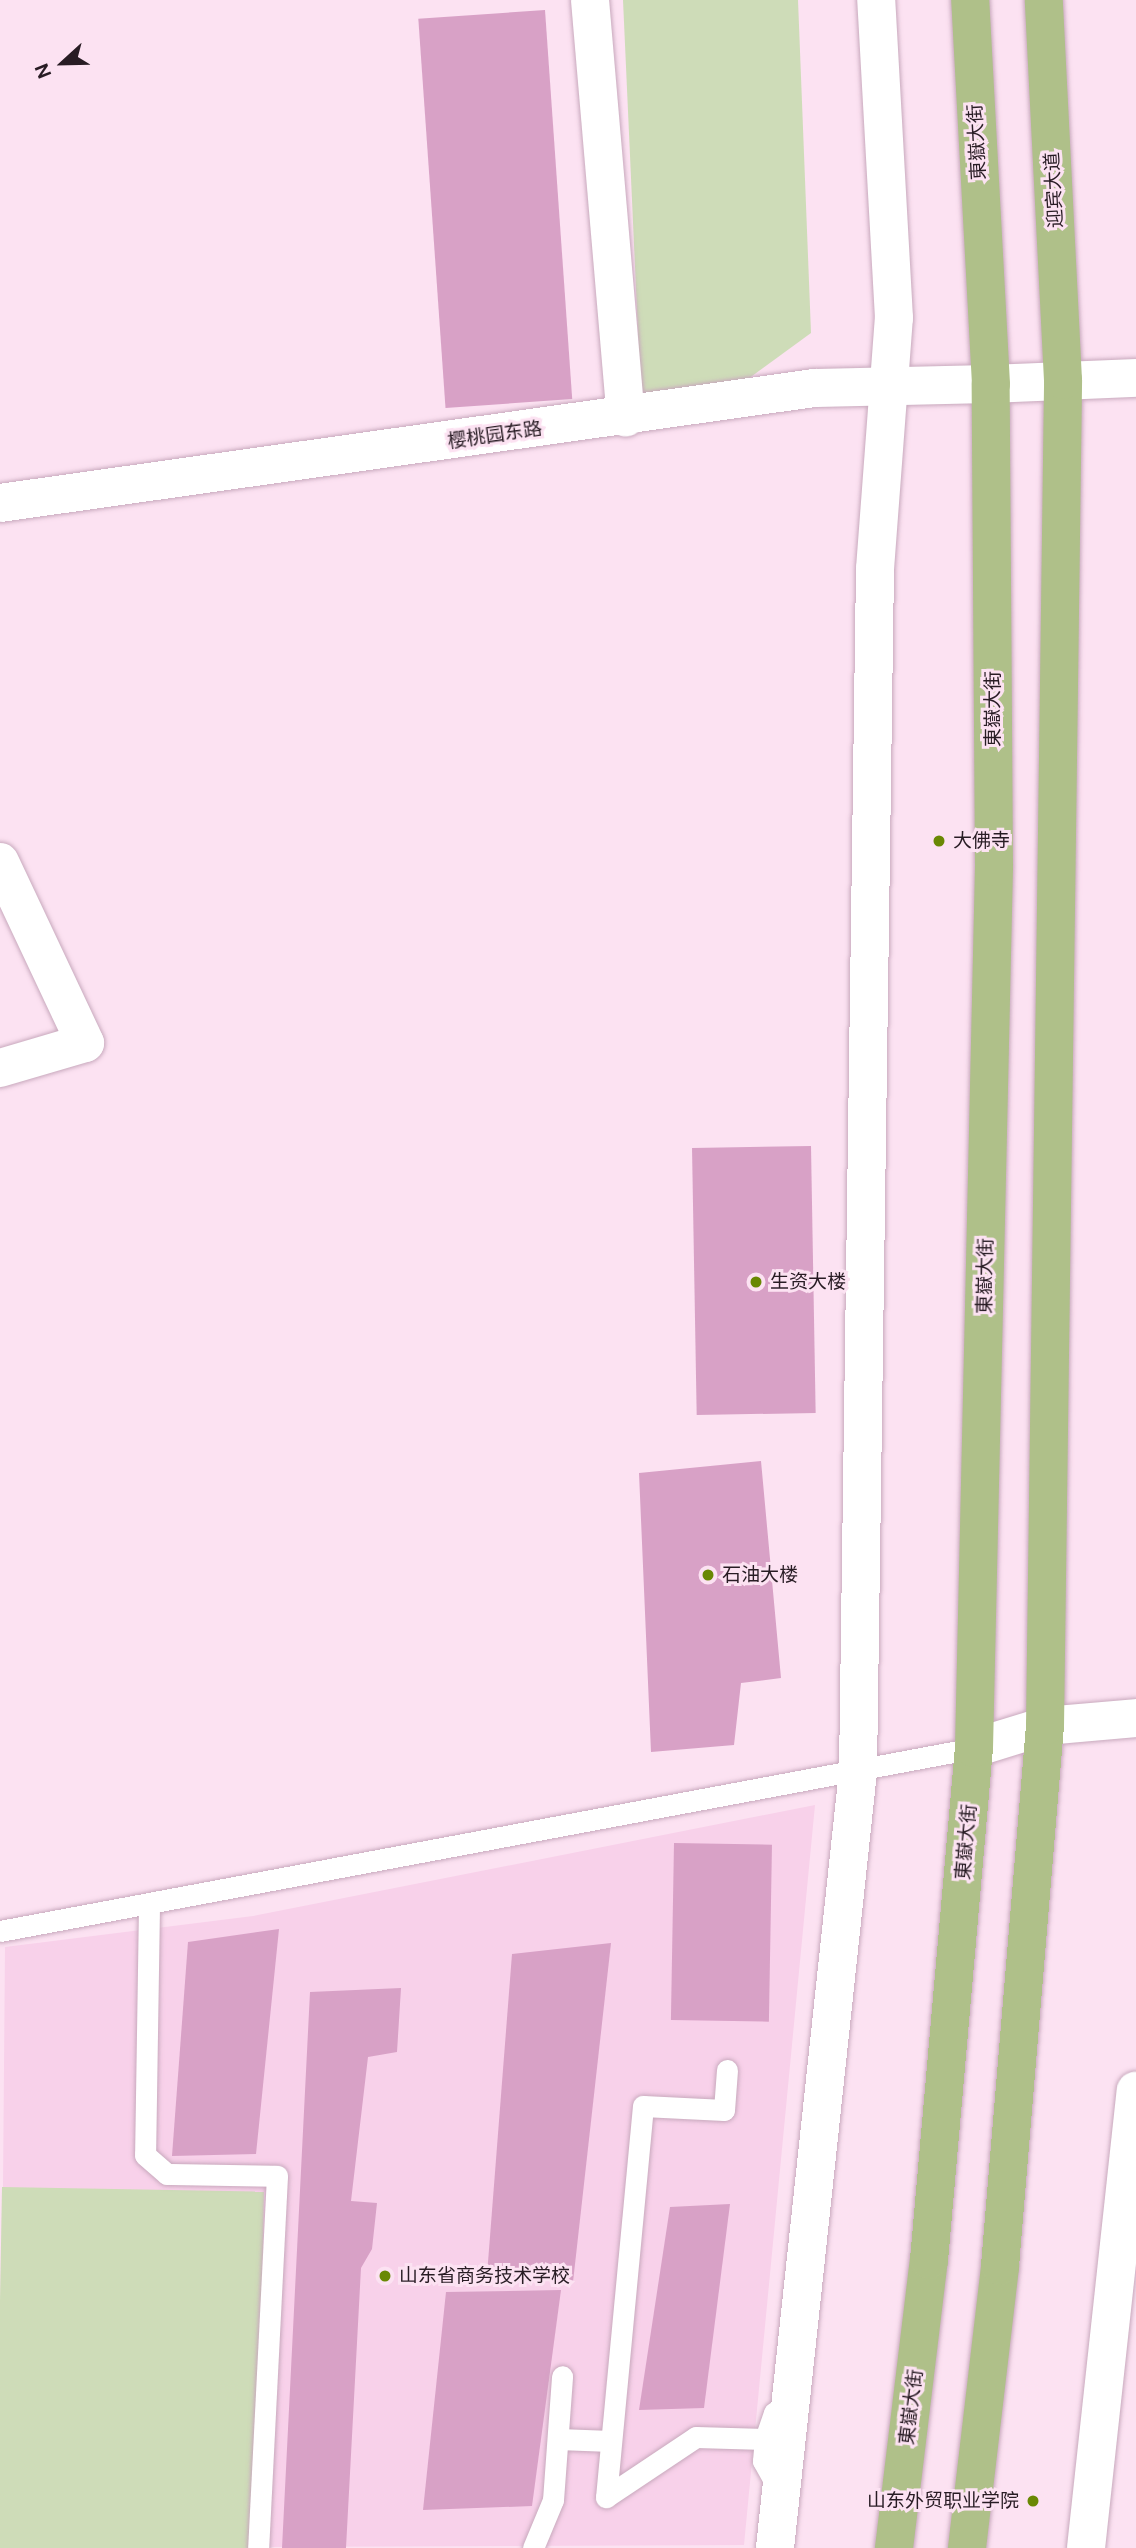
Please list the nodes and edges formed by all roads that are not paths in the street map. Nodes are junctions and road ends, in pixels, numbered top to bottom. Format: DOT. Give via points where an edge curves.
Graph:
graph roads {
  1 [pos="590,0"];
  2 [pos="876,0"];
  3 [pos="970,0"];
  4 [pos="1044,0"];
  5 [pos="1136,379"];
  6 [pos="1063,380"];
  7 [pos="991,384"];
  8 [pos="889,386"];
  9 [pos="626,417"];
  10 [pos="0,503"];
  11 [pos="0,862"];
  12 [pos="0,1068"];
  13 [pos="1136,1718"];
  14 [pos="1045,1726"];
  15 [pos="974,1748"];
  16 [pos="858,1771"];
  17 [pos="149,1906"];
  18 [pos="0,1931"];
  19 [pos="727,2070"];
  20 [pos="1136,2091"];
  21 [pos="562,2376"];
  22 [pos="789,2404"];
  23 [pos="558,2439"];
  24 [pos="765,2439"];
  25 [pos="611,2441"];
  26 [pos="779,2490"];
  27 [pos="258,2548"];
  28 [pos="533,2548"];
  29 [pos="775,2548"];
  30 [pos="894,2548"];
  31 [pos="967,2548"];
  32 [pos="1086,2548"];
  1 -- 9 [label="street"];
  2 -- 8 [label="street" via="894,318"];
  3 -- 7 [label="main road, 東嶽大街"];
  4 -- 6 [label="main road, 迎宾大道"];
  5 -- 6 [label="street, 樱桃园东路"];
  6 -- 7 [label="street, 樱桃园东路"];
  6 -- 14 [label="main road"];
  7 -- 8 [label="street, 樱桃园东路"];
  7 -- 15 [label="main road, 東嶽大街" via="995,867"];
  8 -- 9 [label="street, 樱桃园东路" via="814,388"];
  8 -- 16 [label="street" via="875,569"];
  9 -- 10 [label="street, 樱桃园东路"];
  11 -- 12 [label="street" via="85,1043"];
  13 -- 14 [label="street"];
  14 -- 15 [label="street"];
  14 -- 31 [label="main road" via="1000,2266"];
  15 -- 16 [label="lane"];
  15 -- 30 [label="main road, 東嶽大街" via="929,2260"];
  16 -- 17 [label="lane"];
  16 -- 22 [label="street"];
  17 -- 18 [label="lane"];
  17 -- 27 [label="lane" via="145,2155 167,2174 277,2176"];
  19 -- 25 [label="lane" via="724,2110 643,2106"];
  20 -- 32 [label="street"];
  21 -- 23 [label="lane"];
  22 -- 24 [label="lane" via="774,2413"];
  22 -- 26 [label="street"];
  23 -- 25 [label="lane"];
  23 -- 28 [label="lane" via="552,2500"];
  24 -- 25 [label="lane" via="696,2437 606,2497"];
  24 -- 26 [label="lane" via="763,2461"];
  26 -- 29 [label="street"];
}
